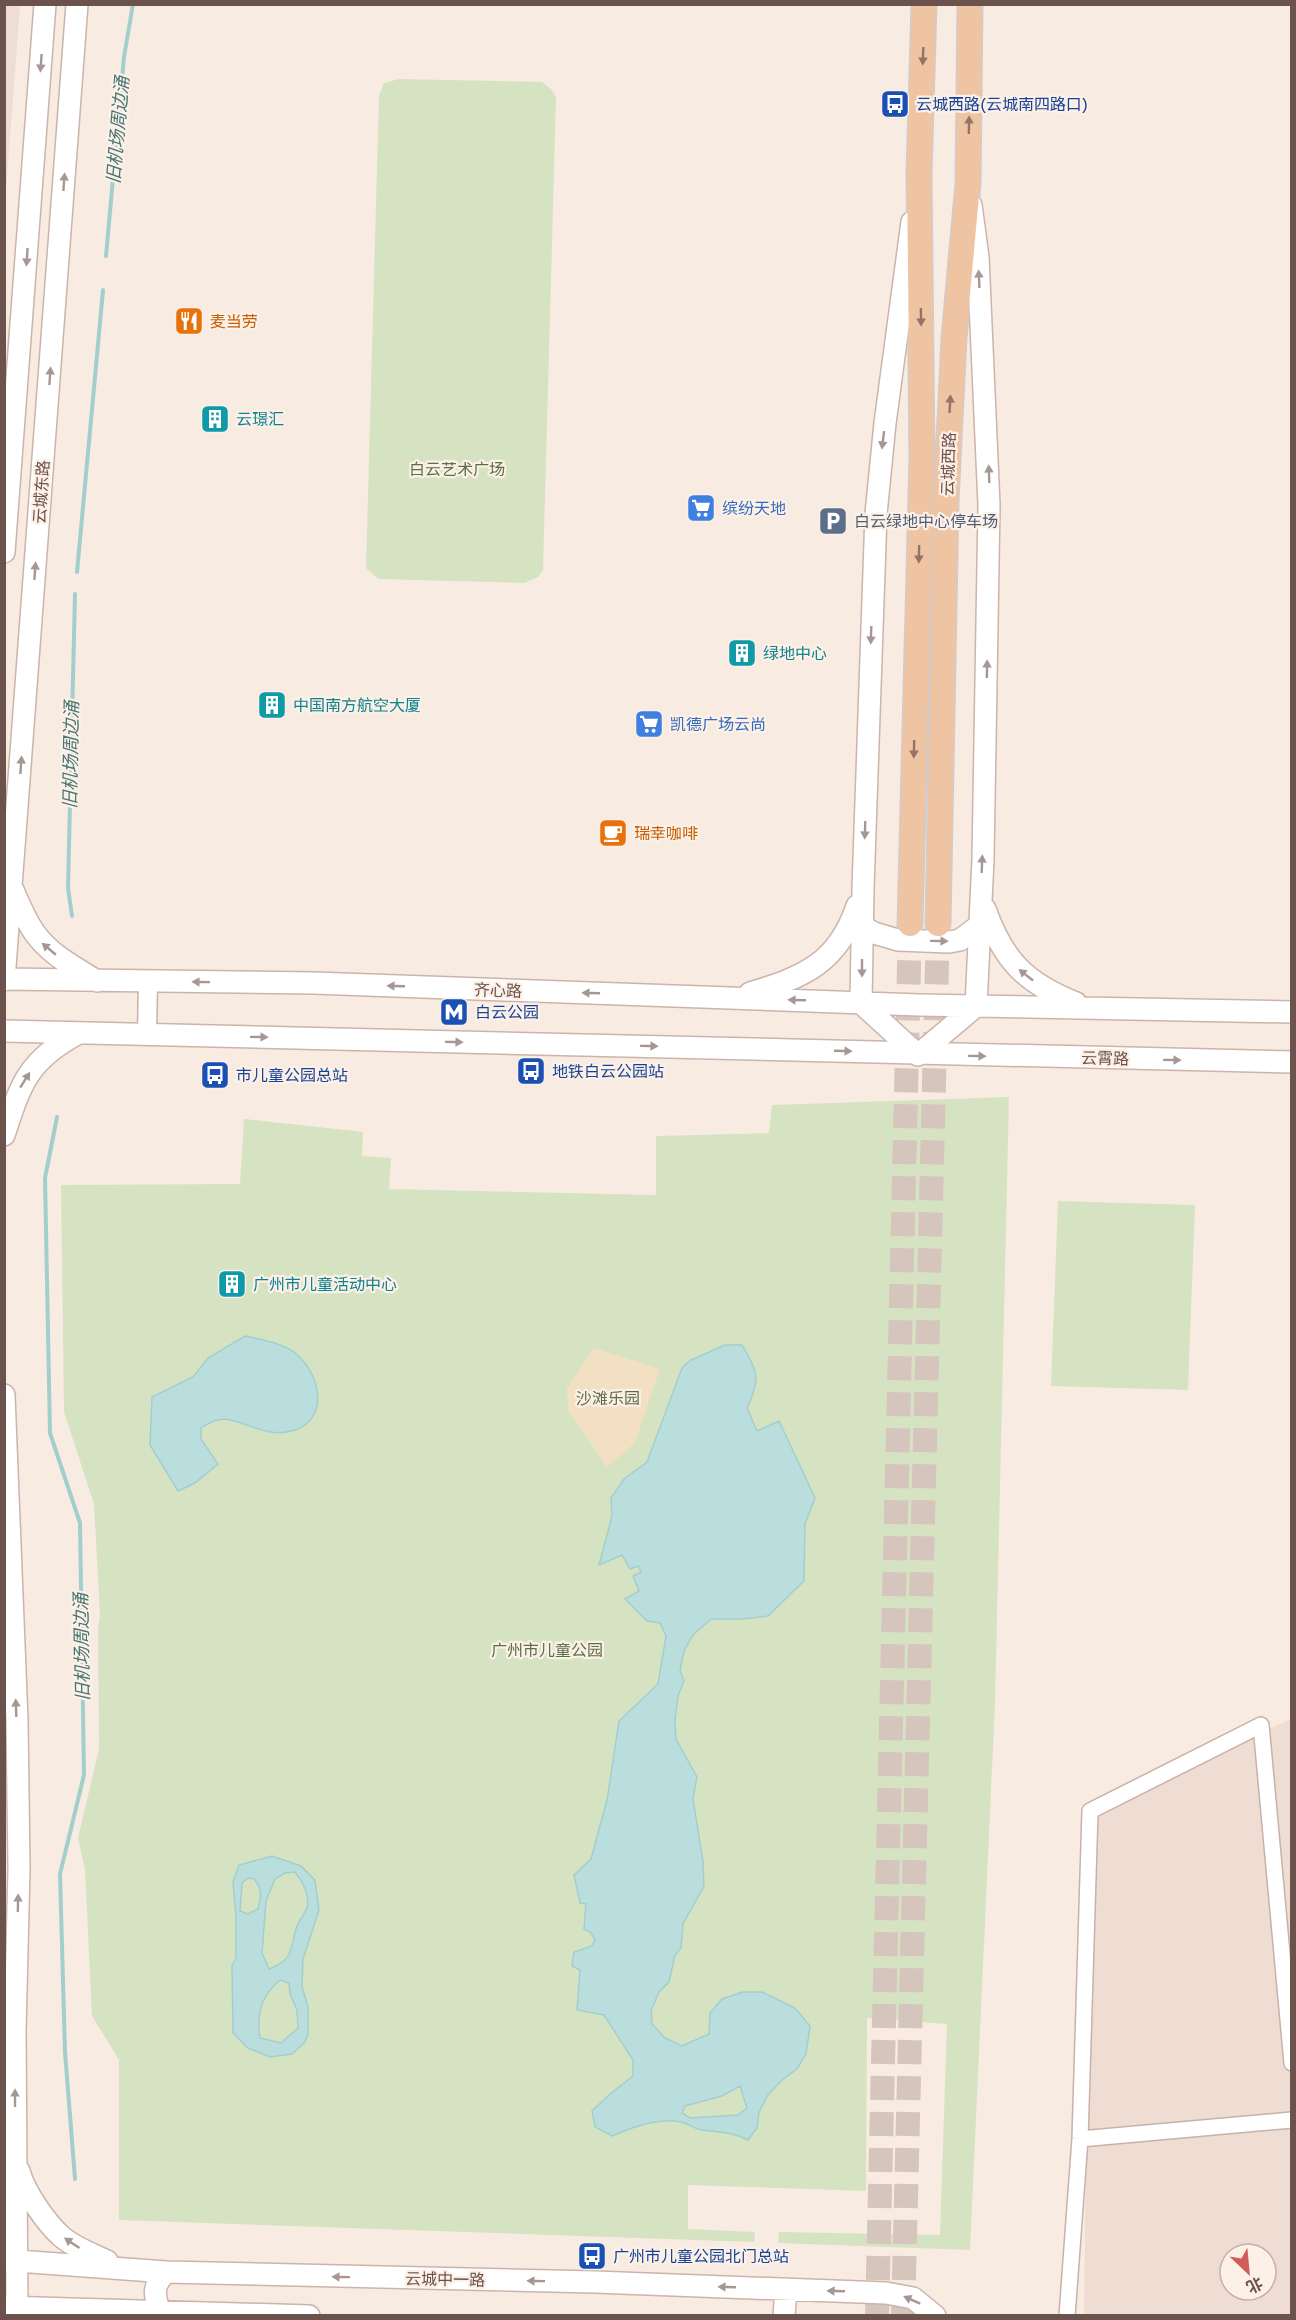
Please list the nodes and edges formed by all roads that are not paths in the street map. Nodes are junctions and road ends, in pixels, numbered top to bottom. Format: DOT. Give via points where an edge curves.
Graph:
graph roads {
  1 [pos="45,4"];
  2 [pos="77,4"];
  3 [pos="924,4"];
  4 [pos="970,4"];
  5 [pos="920,174"];
  6 [pos="968,184"];
  7 [pos="22,317"];
  8 [pos="4,335"];
  9 [pos="10,379"];
  10 [pos="11,478"];
  11 [pos="42,478"];
  12 [pos="4,552"];
  13 [pos="11,807"];
  14 [pos="12,886"];
  15 [pos="862,888"];
  16 [pos="981,899"];
  17 [pos="910,924"];
  18 [pos="938,924"];
  19 [pos="980,925"];
  20 [pos="862,926"];
  21 [pos="5,979"];
  22 [pos="97,981"];
  23 [pos="148,982"];
  24 [pos="733,998"];
  25 [pos="861,1003"];
  26 [pos="976,1006"];
  27 [pos="1118,1007"];
  28 [pos="1292,1012"];
  29 [pos="4,1030"];
  30 [pos="81,1032"];
  31 [pos="147,1034"];
  32 [pos="918,1055"];
  33 [pos="1292,1062"];
  34 [pos="4,1135"];
  35 [pos="4,1395"];
  36 [pos="1292,2064"];
  37 [pos="1292,2120"];
  38 [pos="1080,2139"];
  39 [pos="15,2156"];
  40 [pos="11,2260"];
  41 [pos="124,2269"];
  42 [pos="166,2272"];
  43 [pos="786,2289"];
  44 [pos="13,2310"];
  45 [pos="160,2312"];
  46 [pos="132,2316"];
  47 [pos="309,2316"];
  48 [pos="784,2316"];
  49 [pos="935,2316"];
  50 [pos="1067,2316"];
  1 -- 7 [label="main road, 云城东路, one-way"];
  11 -- 2 [label="main road, 云城东路, one-way"];
  3 -- 5 [label="main road, 云城西路, one-way"];
  6 -- 4 [label="main road, 云城西路, one-way"];
  5 -- 15 [label="main road, one-way" via="876,506"];
  5 -- 17 [label="main road, 云城西路, one-way" via="922,457"];
  16 -- 6 [label="main road, one-way" via="989,476 978,257"];
  18 -- 6 [label="main road, 云城西路, one-way" via="949,430"];
  7 -- 8 [label="main road"];
  7 -- 9 [label="main road, 云城东路"];
  9 -- 10 [label="main road, 云城东路"];
  10 -- 11 [label="main road"];
  10 -- 12 [label="main road, 云城东路"];
  13 -- 11 [label="main road, 云城东路, one-way"];
  13 -- 14 [label="main road, 云城东路"];
  14 -- 21 [label="main road, 云城东路"];
  22 -- 14 [label="main road, one-way" via="42,943"];
  15 -- 20 [label="main road"];
  15 -- 24 [label="main road" via="847,932 829,956 782,984"];
  16 -- 19 [label="main road"];
  27 -- 16 [label="main road, one-way" via="1082,1005 1027,976 1001,948"];
  20 -- 19 [label="main road, one-way" via="898,940 949,942 960,940"];
  19 -- 26 [label="main road"];
  20 -- 25 [label="main road, one-way"];
  21 -- 22 [label="main road, 齐心路"];
  22 -- 23 [label="main road, 齐心路"];
  24 -- 23 [label="main road, 齐心路, one-way" via="314,983"];
  23 -- 31 [label="street"];
  25 -- 24 [label="main road, 齐心路, one-way"];
  25 -- 26 [label="main road, 齐心路"];
  25 -- 32 [label="main road"];
  26 -- 27 [label="main road"];
  26 -- 32 [label="main road"];
  27 -- 28 [label="main road"];
  29 -- 30 [label="main road"];
  30 -- 31 [label="main road"];
  34 -- 30 [label="main road, one-way" via="21,1086 31,1071 58,1044"];
  31 -- 32 [label="main road, one-way"];
  32 -- 33 [label="main road, 云霄路, one-way"];
  39 -- 35 [label="main road, one-way" via="17,1720"];
  36 -- 38 [label="street" via="1261,1725 1090,1811"];
  37 -- 38 [label="street"];
  38 -- 50 [label="street"];
  39 -- 40 [label="main road"];
  41 -- 39 [label="main road, one-way" via="62,2237 30,2196"];
  40 -- 41 [label="main road, 云城中一路"];
  40 -- 44 [label="main road"];
  41 -- 42 [label="main road, 云城中一路"];
  43 -- 42 [label="main road, 云城中一路, one-way"];
  42 -- 45 [label="main road" via="154,2291"];
  43 -- 48 [label="main road"];
  49 -- 43 [label="main road, 云城中一路, one-way" via="914,2298 886,2293"];
  44 -- 45 [label="main road"];
  45 -- 46 [label="main road"];
  45 -- 47 [label="main road"];
}
